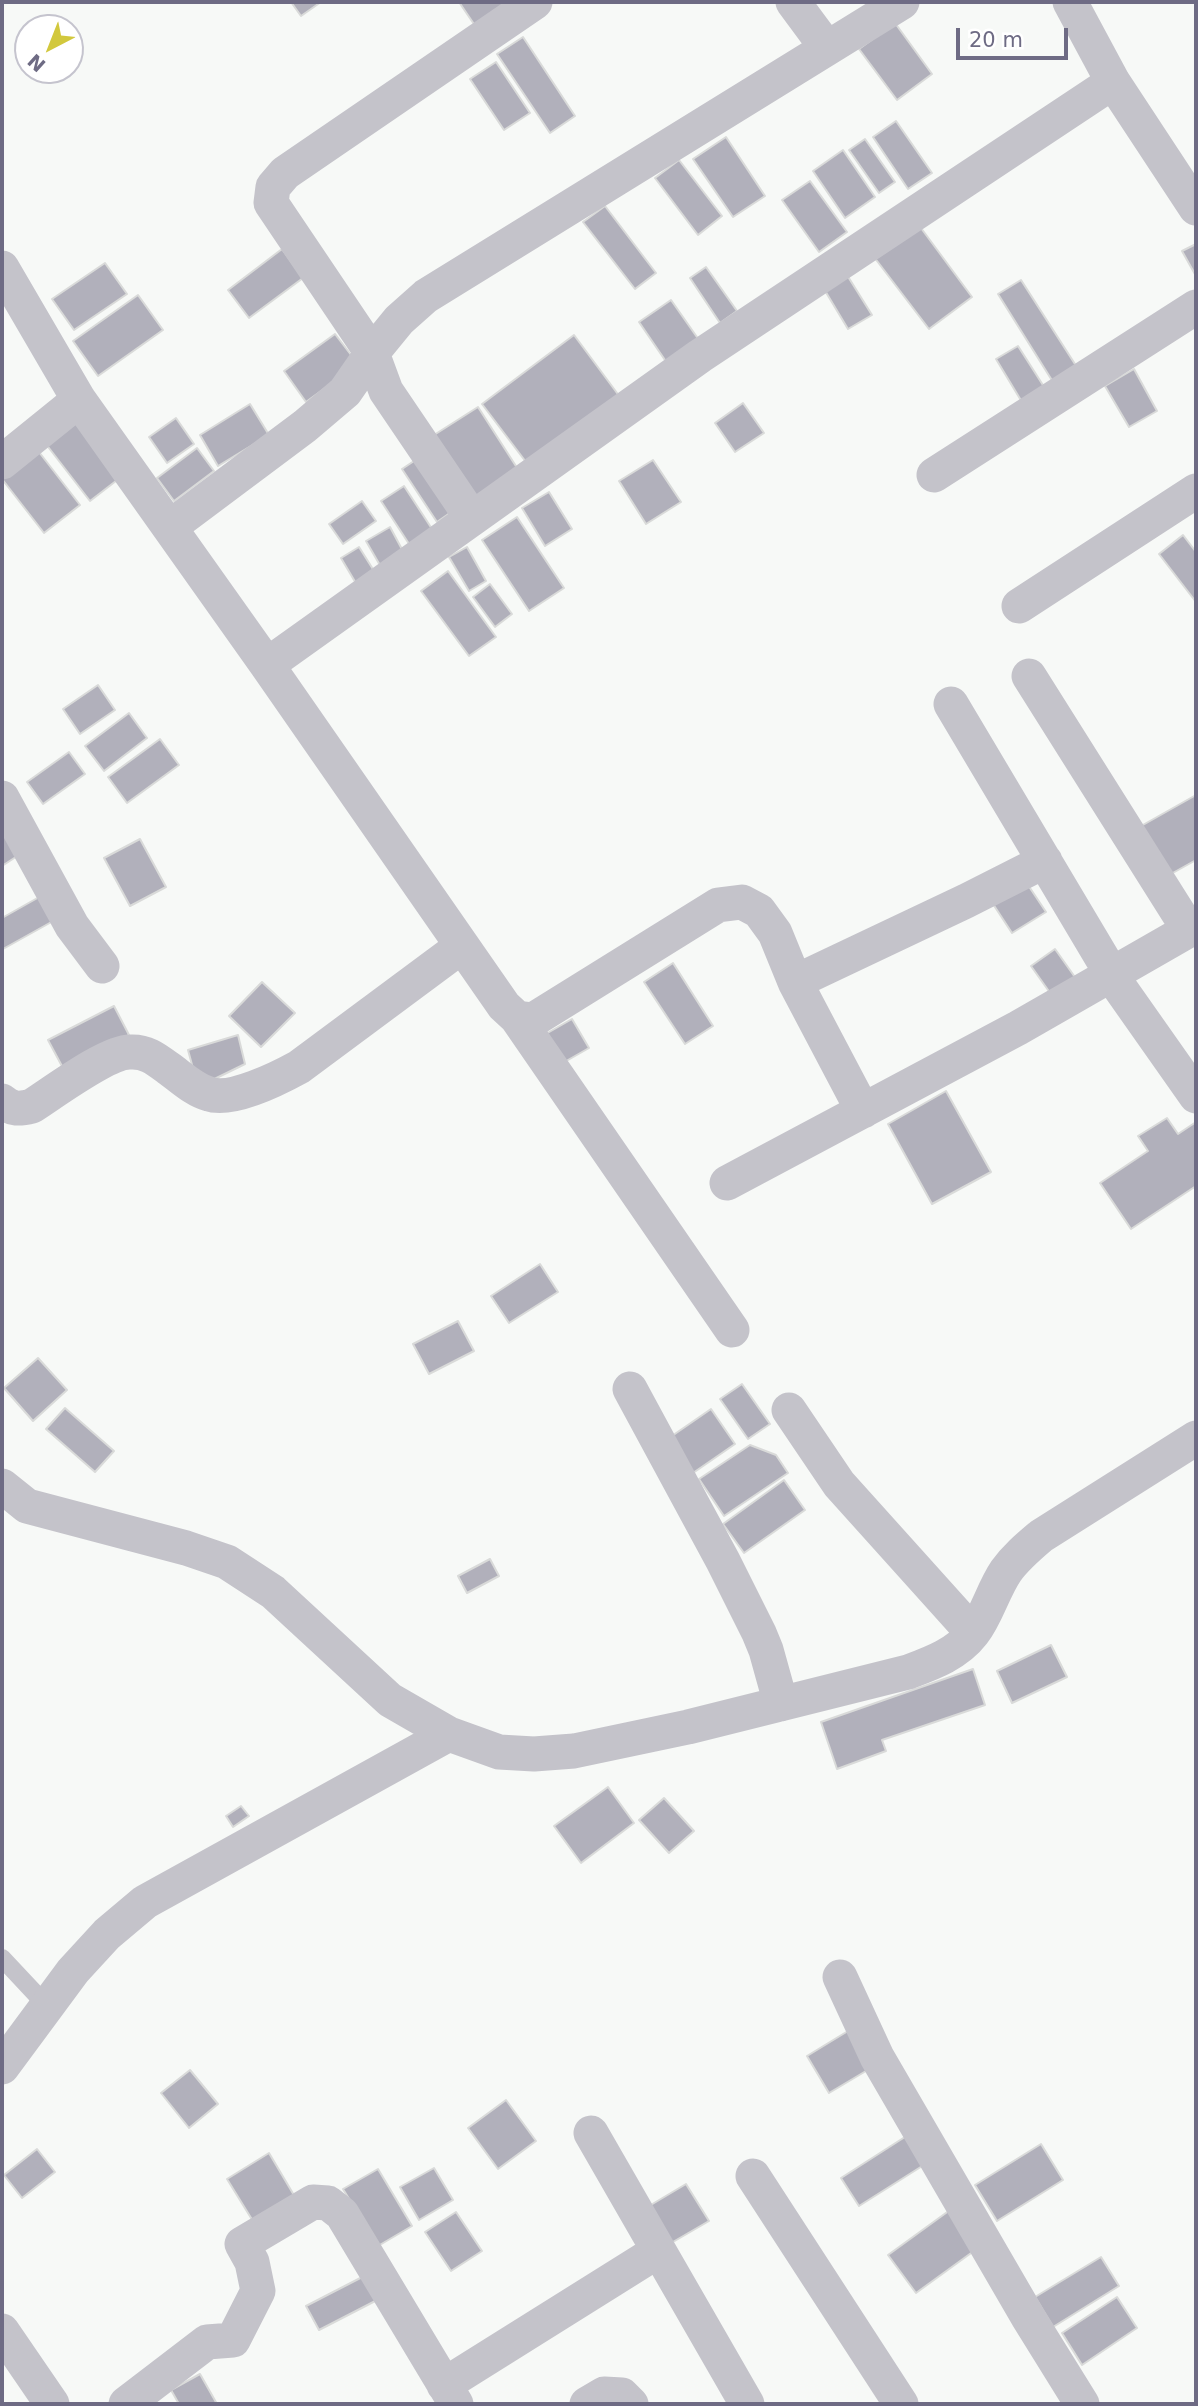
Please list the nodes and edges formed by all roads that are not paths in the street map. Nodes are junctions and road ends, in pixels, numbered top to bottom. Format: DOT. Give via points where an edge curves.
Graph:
graph roads {
  1 [pos="535,2"];
  2 [pos="793,2"];
  3 [pos="902,2"];
  4 [pos="1070,2"];
  5 [pos="827,48"];
  6 [pos="1113,82"];
  7 [pos="1196,208"];
  8 [pos="2,268"];
  9 [pos="1196,307"];
  10 [pos="372,353"];
  11 [pos="79,400"];
  12 [pos="2,462"];
  13 [pos="934,475"];
  14 [pos="1196,491"];
  15 [pos="471,519"];
  16 [pos="170,527"];
  17 [pos="1019,606"];
  18 [pos="267,665"];
  19 [pos="1029,676"];
  20 [pos="951,704"];
  21 [pos="2,798"];
  22 [pos="1045,861"];
  23 [pos="1193,928"];
  24 [pos="462,946"];
  25 [pos="102,965"];
  26 [pos="1113,974"];
  27 [pos="795,982"];
  28 [pos="517,1018"];
  29 [pos="1196,1096"];
  30 [pos="2,1101"];
  31 [pos="863,1111"];
  32 [pos="727,1183"];
  33 [pos="732,1330"];
  34 [pos="630,1389"];
  35 [pos="789,1410"];
  36 [pos="1196,1438"];
  37 [pos="2,1486"];
  38 [pos="973,1633"];
  39 [pos="774,1678"];
  40 [pos="449,1734"];
  41 [pos="2,1958"];
  42 [pos="840,1977"];
  43 [pos="47,2006"];
  44 [pos="2,2067"];
  45 [pos="591,2133"];
  46 [pos="753,2176"];
  47 [pos="658,2251"];
  48 [pos="2,2331"];
  49 [pos="450,2395"];
  50 [pos="52,2404"];
  51 [pos="126,2404"];
  52 [pos="587,2404"];
  53 [pos="631,2404"];
  54 [pos="747,2404"];
  55 [pos="901,2404"];
  56 [pos="1082,2404"];
  1 -- 10 [label="street" via="285,173 274,187 271,203"];
  2 -- 5 [label="street"];
  3 -- 5 [label="street"];
  4 -- 6 [label="street"];
  5 -- 10 [label="street" via="426,296 398,320"];
  6 -- 7 [label="street"];
  6 -- 15 [label="street" via="700,356"];
  8 -- 11 [label="street"];
  9 -- 13 [label="street"];
  10 -- 15 [label="street" via="386,391"];
  10 -- 16 [label="street" via="345,392 315,418"];
  11 -- 12 [label="street"];
  11 -- 16 [label="street"];
  14 -- 17 [label="street"];
  15 -- 18 [label="street"];
  16 -- 18 [label="street"];
  18 -- 24 [label="street"];
  19 -- 23 [label="street"];
  20 -- 22 [label="street"];
  21 -- 25 [label="street" via="72,926"];
  22 -- 26 [label="street"];
  22 -- 27 [label="street"];
  23 -- 26 [label="street"];
  24 -- 28 [label="street"];
  24 -- 30 [label="street" via="275,1080 226,1095 210,1095 151,1055 131,1052 114,1055 32,1106 19,1109"];
  26 -- 29 [label="street"];
  26 -- 31 [label="street"];
  27 -- 28 [label="street" via="775,933 759,911 742,902 718,905 533,1020"];
  27 -- 31 [label="street"];
  28 -- 33 [label="street"];
  31 -- 32 [label="street"];
  34 -- 39 [label="street" via="723,1561"];
  35 -- 38 [label="street" via="839,1484"];
  36 -- 38 [label="street" via="1021,1552 1005,1572"];
  37 -- 40 [label="street" via="27,1506 228,1562 272,1592 390,1700"];
  38 -- 39 [label="street" via="940,1660 908,1672"];
  39 -- 40 [label="street" via="688,1727 574,1751 499,1752"];
  40 -- 43 [label="street" via="145,1902 107,1934"];
  41 -- 43 [label="lane"];
  42 -- 56 [label="street" via="877,2057"];
  43 -- 44 [label="street"];
  45 -- 47 [label="street"];
  46 -- 55 [label="street"];
  47 -- 49 [label="street"];
  47 -- 54 [label="street"];
  48 -- 50 [label="street"];
  49 -- 51 [label="street" via="342,2214 328,2203 313,2202 243,2244 258,2291 233,2340 207,2342"];
  52 -- 53 [label="street" via="604,2395 622,2395"];
}
